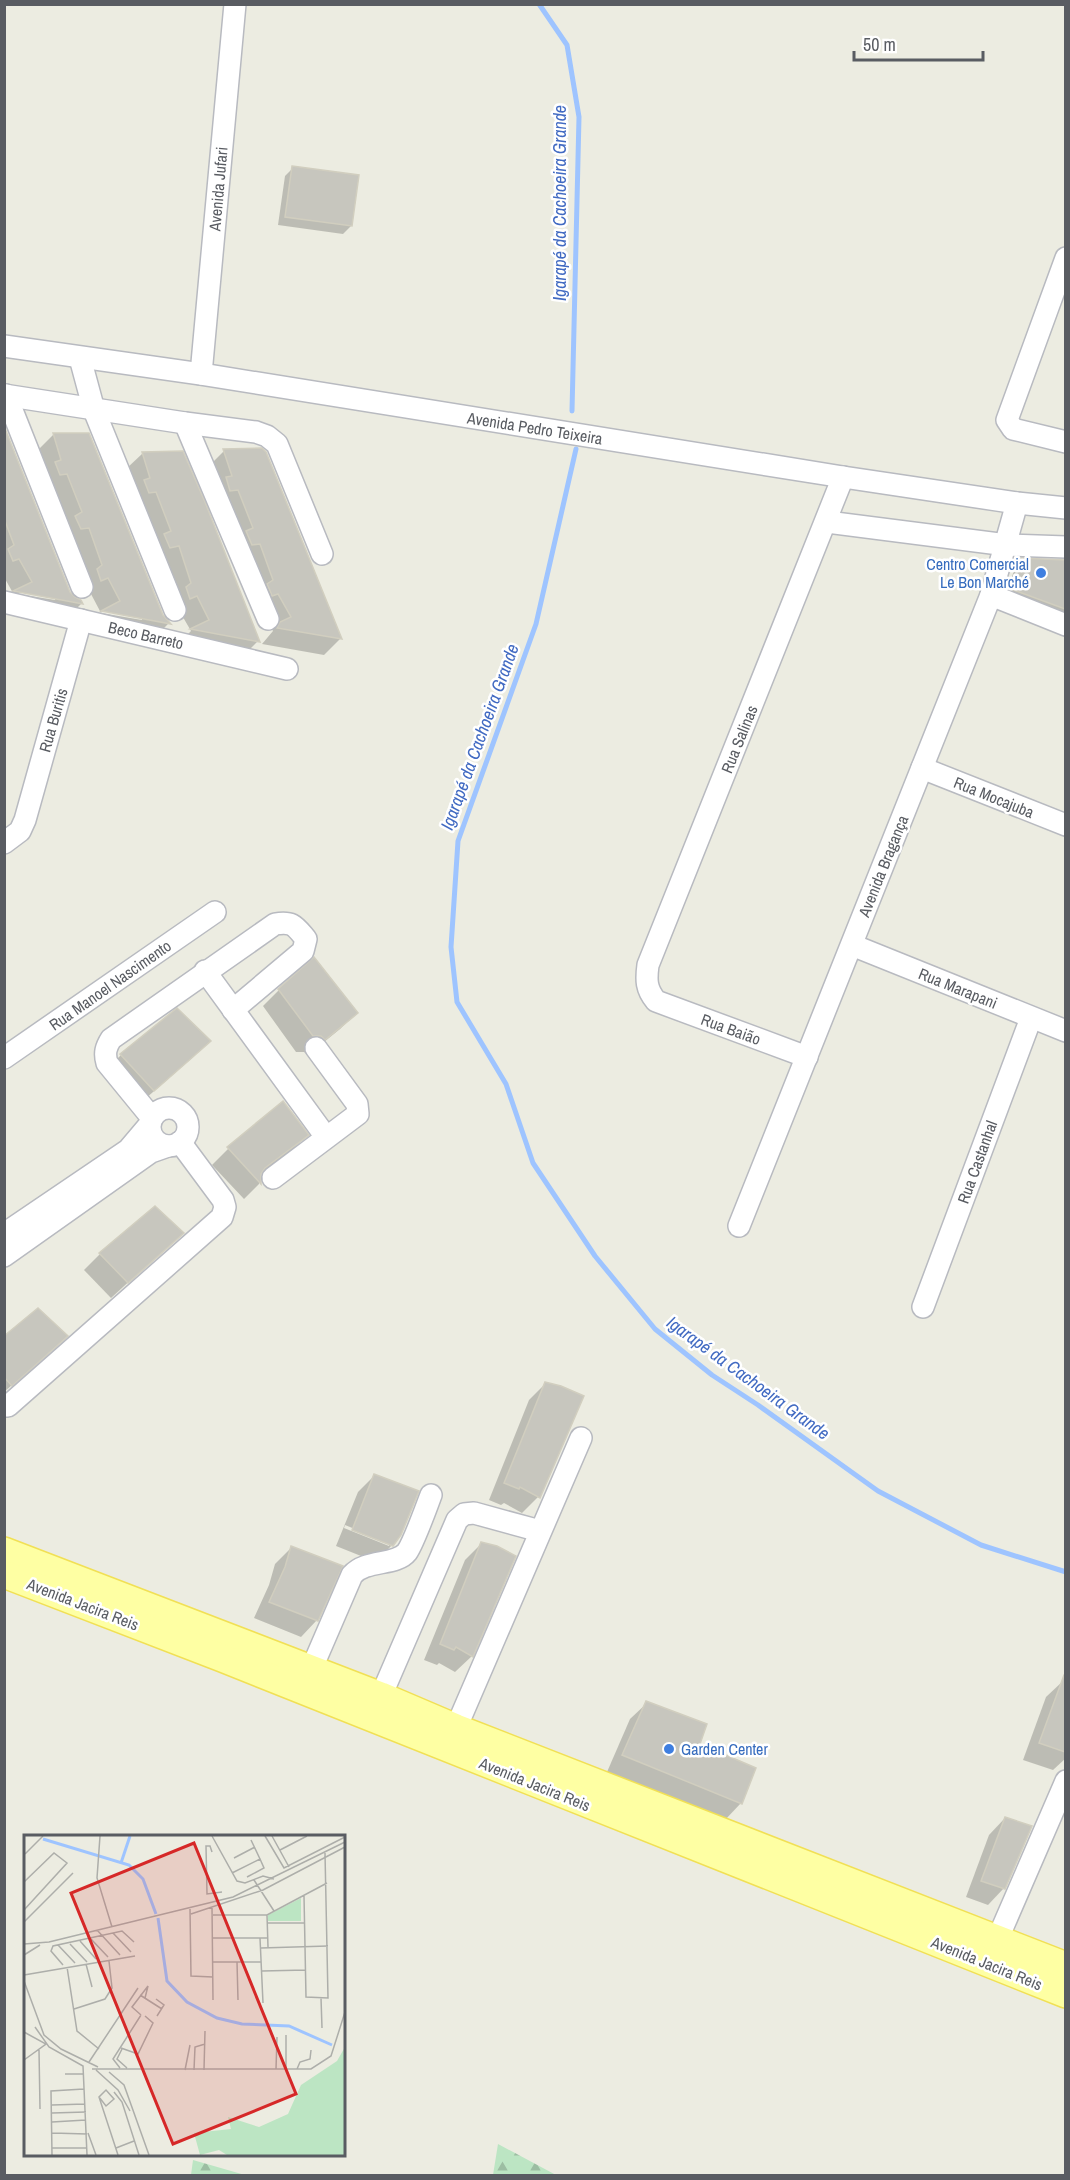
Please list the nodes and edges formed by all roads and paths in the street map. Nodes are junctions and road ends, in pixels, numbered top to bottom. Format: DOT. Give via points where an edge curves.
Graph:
graph roads {
  1 [pos="235,4"];
  2 [pos="1065,258"];
  3 [pos="4,346"];
  4 [pos="80,358"];
  5 [pos="201,374"];
  6 [pos="5,395"];
  7 [pos="94,410"];
  8 [pos="185,423"];
  9 [pos="1065,442"];
  10 [pos="843,477"];
  11 [pos="1017,503"];
  12 [pos="1065,508"];
  13 [pos="826,522"];
  14 [pos="1007,545"];
  15 [pos="1065,547"];
  16 [pos="322,554"];
  17 [pos="82,587"];
  18 [pos="990,595"];
  19 [pos="4,602"];
  20 [pos="175,610"];
  21 [pos="268,619"];
  22 [pos="81,620"];
  23 [pos="1065,625"];
  24 [pos="287,669"];
  25 [pos="922,768"];
  26 [pos="1065,825"];
  27 [pos="4,843"];
  28 [pos="215,912"];
  29 [pos="852,945"];
  30 [pos="205,972"];
  31 [pos="656,1001"];
  32 [pos="233,1010"];
  33 [pos="1031,1018"];
  34 [pos="1065,1031"];
  35 [pos="316,1048"];
  36 [pos="807,1057"];
  37 [pos="4,1058"];
  38 [pos="151,1121"];
  39 [pos="326,1137"];
  40 [pos="174,1144"];
  41 [pos="273,1178"];
  42 [pos="739,1226"];
  43 [pos="4,1234"];
  44 [pos="4,1256"];
  45 [pos="923,1307"];
  46 [pos="4,1406"];
  47 [pos="581,1438"];
  48 [pos="431,1495"];
  49 [pos="540,1531"];
  50 [pos="4,1551"];
  51 [pos="4,1574"];
  52 [pos="311,1670"];
  53 [pos="381,1696"];
  54 [pos="456,1728"];
  55 [pos="1065,1781"];
  56 [pos="998,1938"];
  57 [pos="1065,1966"];
  58 [pos="1065,1994"];
  1 -- 5 [label="street, Avenida Jufari"];
  2 -- 9 [label="street" via="1007,420 1013,429"];
  3 -- 4 [label="street, Avenida Pedro Teixeira"];
  4 -- 5 [label="street, Avenida Pedro Teixeira"];
  4 -- 7 [label="street"];
  5 -- 10 [label="street, Avenida Pedro Teixeira"];
  6 -- 7 [label="street"];
  6 -- 17 [label="street"];
  7 -- 8 [label="street"];
  7 -- 20 [label="street"];
  8 -- 16 [label="street" via="256,432 277,444"];
  8 -- 21 [label="street"];
  10 -- 11 [label="street, Avenida Pedro Teixeira"];
  10 -- 13 [label="street, Rua Salinas"];
  11 -- 12 [label="street, Avenida Pedro Teixeira"];
  11 -- 14 [label="street, Avenida Bragança"];
  13 -- 14 [label="street"];
  13 -- 31 [label="street, Rua Salinas" via="648,965 646,980"];
  14 -- 15 [label="street"];
  14 -- 18 [label="street, Avenida Bragança"];
  18 -- 23 [label="street"];
  18 -- 25 [label="street, Avenida Bragança"];
  19 -- 22 [label="street, Beco Barreto"];
  22 -- 24 [label="street, Beco Barreto"];
  22 -- 27 [label="street, Rua Buritis" via="25,820 20,831"];
  25 -- 26 [label="street, Rua Mocajuba"];
  25 -- 29 [label="street, Avenida Bragança"];
  28 -- 37 [label="street, Rua Manoel Nascimento"];
  29 -- 33 [label="street, Rua Marapani"];
  29 -- 36 [label="street, Avenida Bragança"];
  30 -- 32 [label="street"];
  30 -- 32 [label="street" via="275,924 293,924 306,939 303,951"];
  30 -- 38 [label="street" via="111,1039 106,1047 106,1063"];
  31 -- 36 [label="street, Rua Baião"];
  32 -- 39 [label="street"];
  33 -- 34 [label="street, Rua Marapani"];
  33 -- 45 [label="street, Rua Castanhal"];
  35 -- 39 [label="street" via="359,1110"];
  36 -- 42 [label="street, Avenida Bragança"];
  38 -- 40 [label="street" via="153,1137"];
  38 -- 40 [label="street" via="156,1113 167,1108 180,1111 188,1120 188,1133"];
  38 -- 43 [label="street" via="128,1150"];
  39 -- 41 [label="street"];
  40 -- 44 [label="street" via="151,1152"];
  40 -- 46 [label="street" via="223,1200 222,1216"];
  47 -- 49 [label="street"];
  48 -- 52 [label="street" via="407,1552 358,1569 352,1575"];
  49 -- 53 [label="street" via="474,1513 457,1520"];
  49 -- 54 [label="street"];
  50 -- 52 [label="main road, Avenida Jacira Reis"];
  51 -- 58 [label="main road, Avenida Jacira Reis"];
  52 -- 53 [label="main road, Avenida Jacira Reis"];
  53 -- 54 [label="main road, Avenida Jacira Reis"];
  54 -- 56 [label="main road, Avenida Jacira Reis"];
  55 -- 56 [label="street"];
  56 -- 57 [label="main road, Avenida Jacira Reis"];
}
